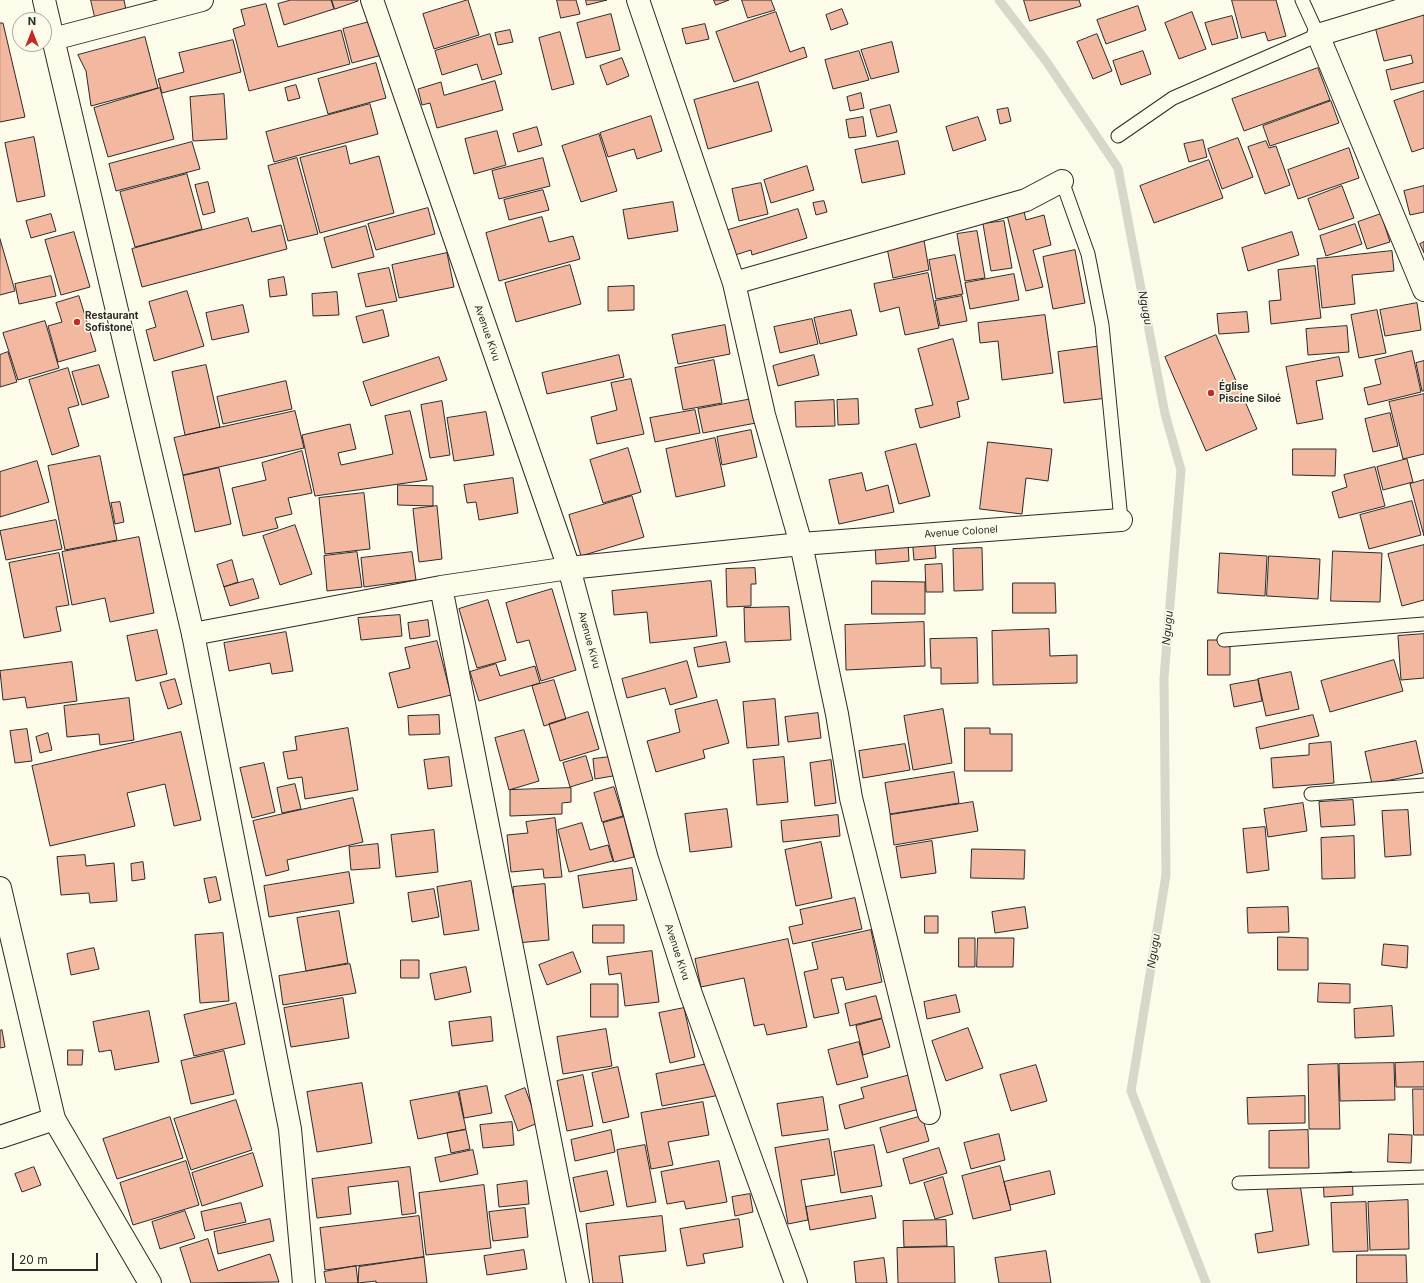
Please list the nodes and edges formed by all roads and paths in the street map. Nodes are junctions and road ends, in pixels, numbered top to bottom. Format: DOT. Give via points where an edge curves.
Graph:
graph roads {
  1 [pos="44,0"];
  2 [pos="202,0"];
  3 [pos="372,0"];
  4 [pos="638,0"];
  5 [pos="1302,0"];
  6 [pos="1424,3"];
  7 [pos="1318,35"];
  8 [pos="53,39"];
  9 [pos="1118,136"];
  10 [pos="1062,181"];
  11 [pos="734,283"];
  12 [pos="1424,290"];
  13 [pos="1121,520"];
  14 [pos="801,544"];
  15 [pos="569,568"];
  16 [pos="441,587"];
  17 [pos="1424,624"];
  18 [pos="193,634"];
  19 [pos="1224,640"];
  20 [pos="1424,785"];
  21 [pos="1311,794"];
  22 [pos="0,888"];
  23 [pos="929,1112"];
  24 [pos="54,1119"];
  25 [pos="0,1137"];
  26 [pos="1424,1177"];
  27 [pos="1239,1183"];
  28 [pos="150,1283"];
  29 [pos="304,1283"];
  30 [pos="578,1283"];
  31 [pos="796,1283"];
  1 -- 8 [label="street"];
  2 -- 8 [label="street"];
  3 -- 15 [label="street, Avenue Kivu"];
  4 -- 11 [label="street"];
  5 -- 7 [label="lane"];
  6 -- 7 [label="street"];
  7 -- 9 [label="lane" via="1173,98"];
  7 -- 12 [label="street"];
  8 -- 18 [label="street"];
  10 -- 11 [label="street" via="1026,200"];
  10 -- 13 [label="lane" via="1088,254 1102,325"];
  11 -- 14 [label="street" via="764,415"];
  13 -- 14 [label="street, Avenue Colonel"];
  14 -- 15 [label="street, Avenue Colonel"];
  14 -- 23 [label="street" via="837,714 851,798"];
  15 -- 16 [label="street, Avenue Colonel"];
  15 -- 31 [label="street, Avenue Kivu" via="647,859 691,994"];
  16 -- 18 [label="street, Avenue Colonel"];
  16 -- 30 [label="street"];
  17 -- 19 [label="lane"];
  18 -- 29 [label="street" via="290,1129"];
  20 -- 21 [label="lane"];
  22 -- 24 [label="street"];
  24 -- 25 [label="street"];
  24 -- 28 [label="street"];
  26 -- 27 [label="lane"];
}
